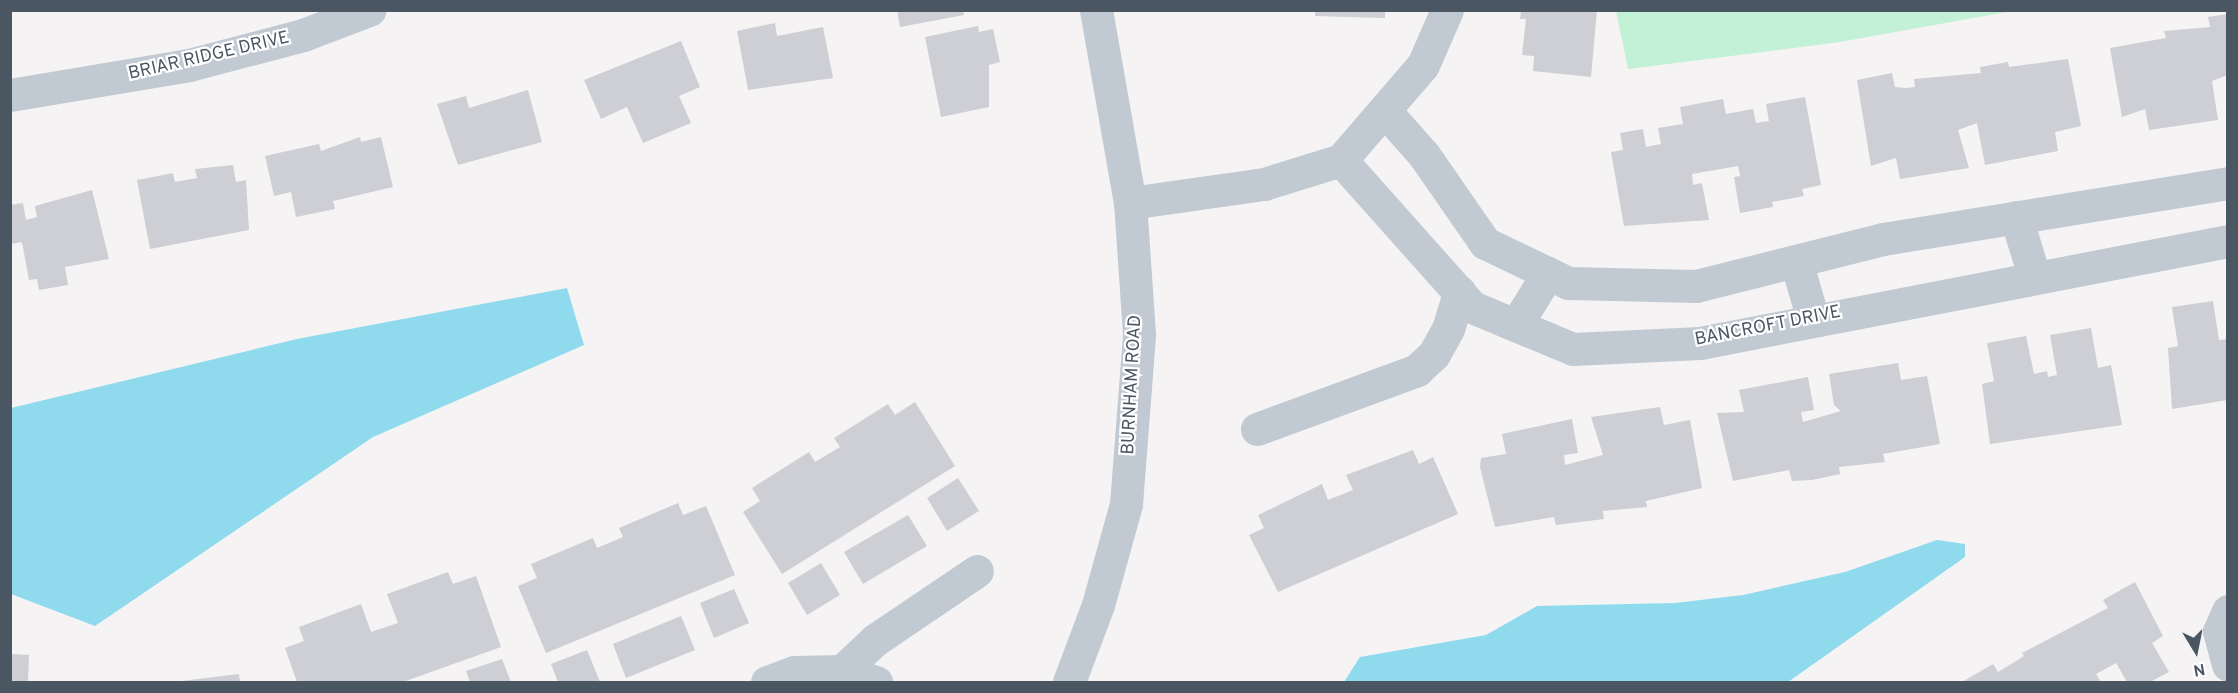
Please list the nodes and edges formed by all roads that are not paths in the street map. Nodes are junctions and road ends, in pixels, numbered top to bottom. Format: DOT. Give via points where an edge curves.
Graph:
graph roads {
  1 [pos="369,10"];
  2 [pos="1096,10"];
  3 [pos="1447,10"];
  4 [pos="10,95"];
  5 [pos="1385,111"];
  6 [pos="1341,160"];
  7 [pos="2228,183"];
  8 [pos="1130,203"];
  9 [pos="2016,217"];
  10 [pos="2228,241"];
  11 [pos="1796,261"];
  12 [pos="1548,273"];
  13 [pos="2034,276"];
  14 [pos="1459,292"];
  15 [pos="1813,319"];
  16 [pos="1516,325"];
  17 [pos="1257,429"];
  18 [pos="977,571"];
  19 [pos="2228,610"];
  20 [pos="2228,665"];
  21 [pos="842,671"];
  22 [pos="767,682"];
  23 [pos="876,682"];
  24 [pos="1069,682"];
  1 -- 4 [label="street, BRIAR RIDGE DRIVE" via="303,36 189,65"];
  2 -- 8 [label="street, BURNHAM ROAD"];
  3 -- 5 [label="street" via="1423,65"];
  5 -- 6 [label="street"];
  5 -- 12 [label="street" via="1424,155 1485,243"];
  6 -- 8 [label="street" via="1264,184"];
  6 -- 14 [label="street, BANCROFT DRIVE"];
  7 -- 9 [label="street"];
  8 -- 24 [label="street, BURNHAM ROAD" via="1139,334 1126,504 1098,605"];
  9 -- 11 [label="street" via="1883,239"];
  9 -- 13 [label="street"];
  10 -- 13 [label="street, BANCROFT DRIVE"];
  11 -- 12 [label="street" via="1696,286 1568,284"];
  11 -- 15 [label="street"];
  12 -- 16 [label="street"];
  13 -- 15 [label="street, BANCROFT DRIVE"];
  14 -- 16 [label="street, BANCROFT DRIVE" via="1472,307"];
  14 -- 17 [label="street" via="1443,337 1417,370"];
  15 -- 16 [label="street, BANCROFT DRIVE" via="1700,343 1573,349"];
  18 -- 21 [label="street" via="875,640"];
  19 -- 20 [label="street" via="2219,632"];
  21 -- 22 [label="street" via="794,672"];
  21 -- 23 [label="street"];
}
